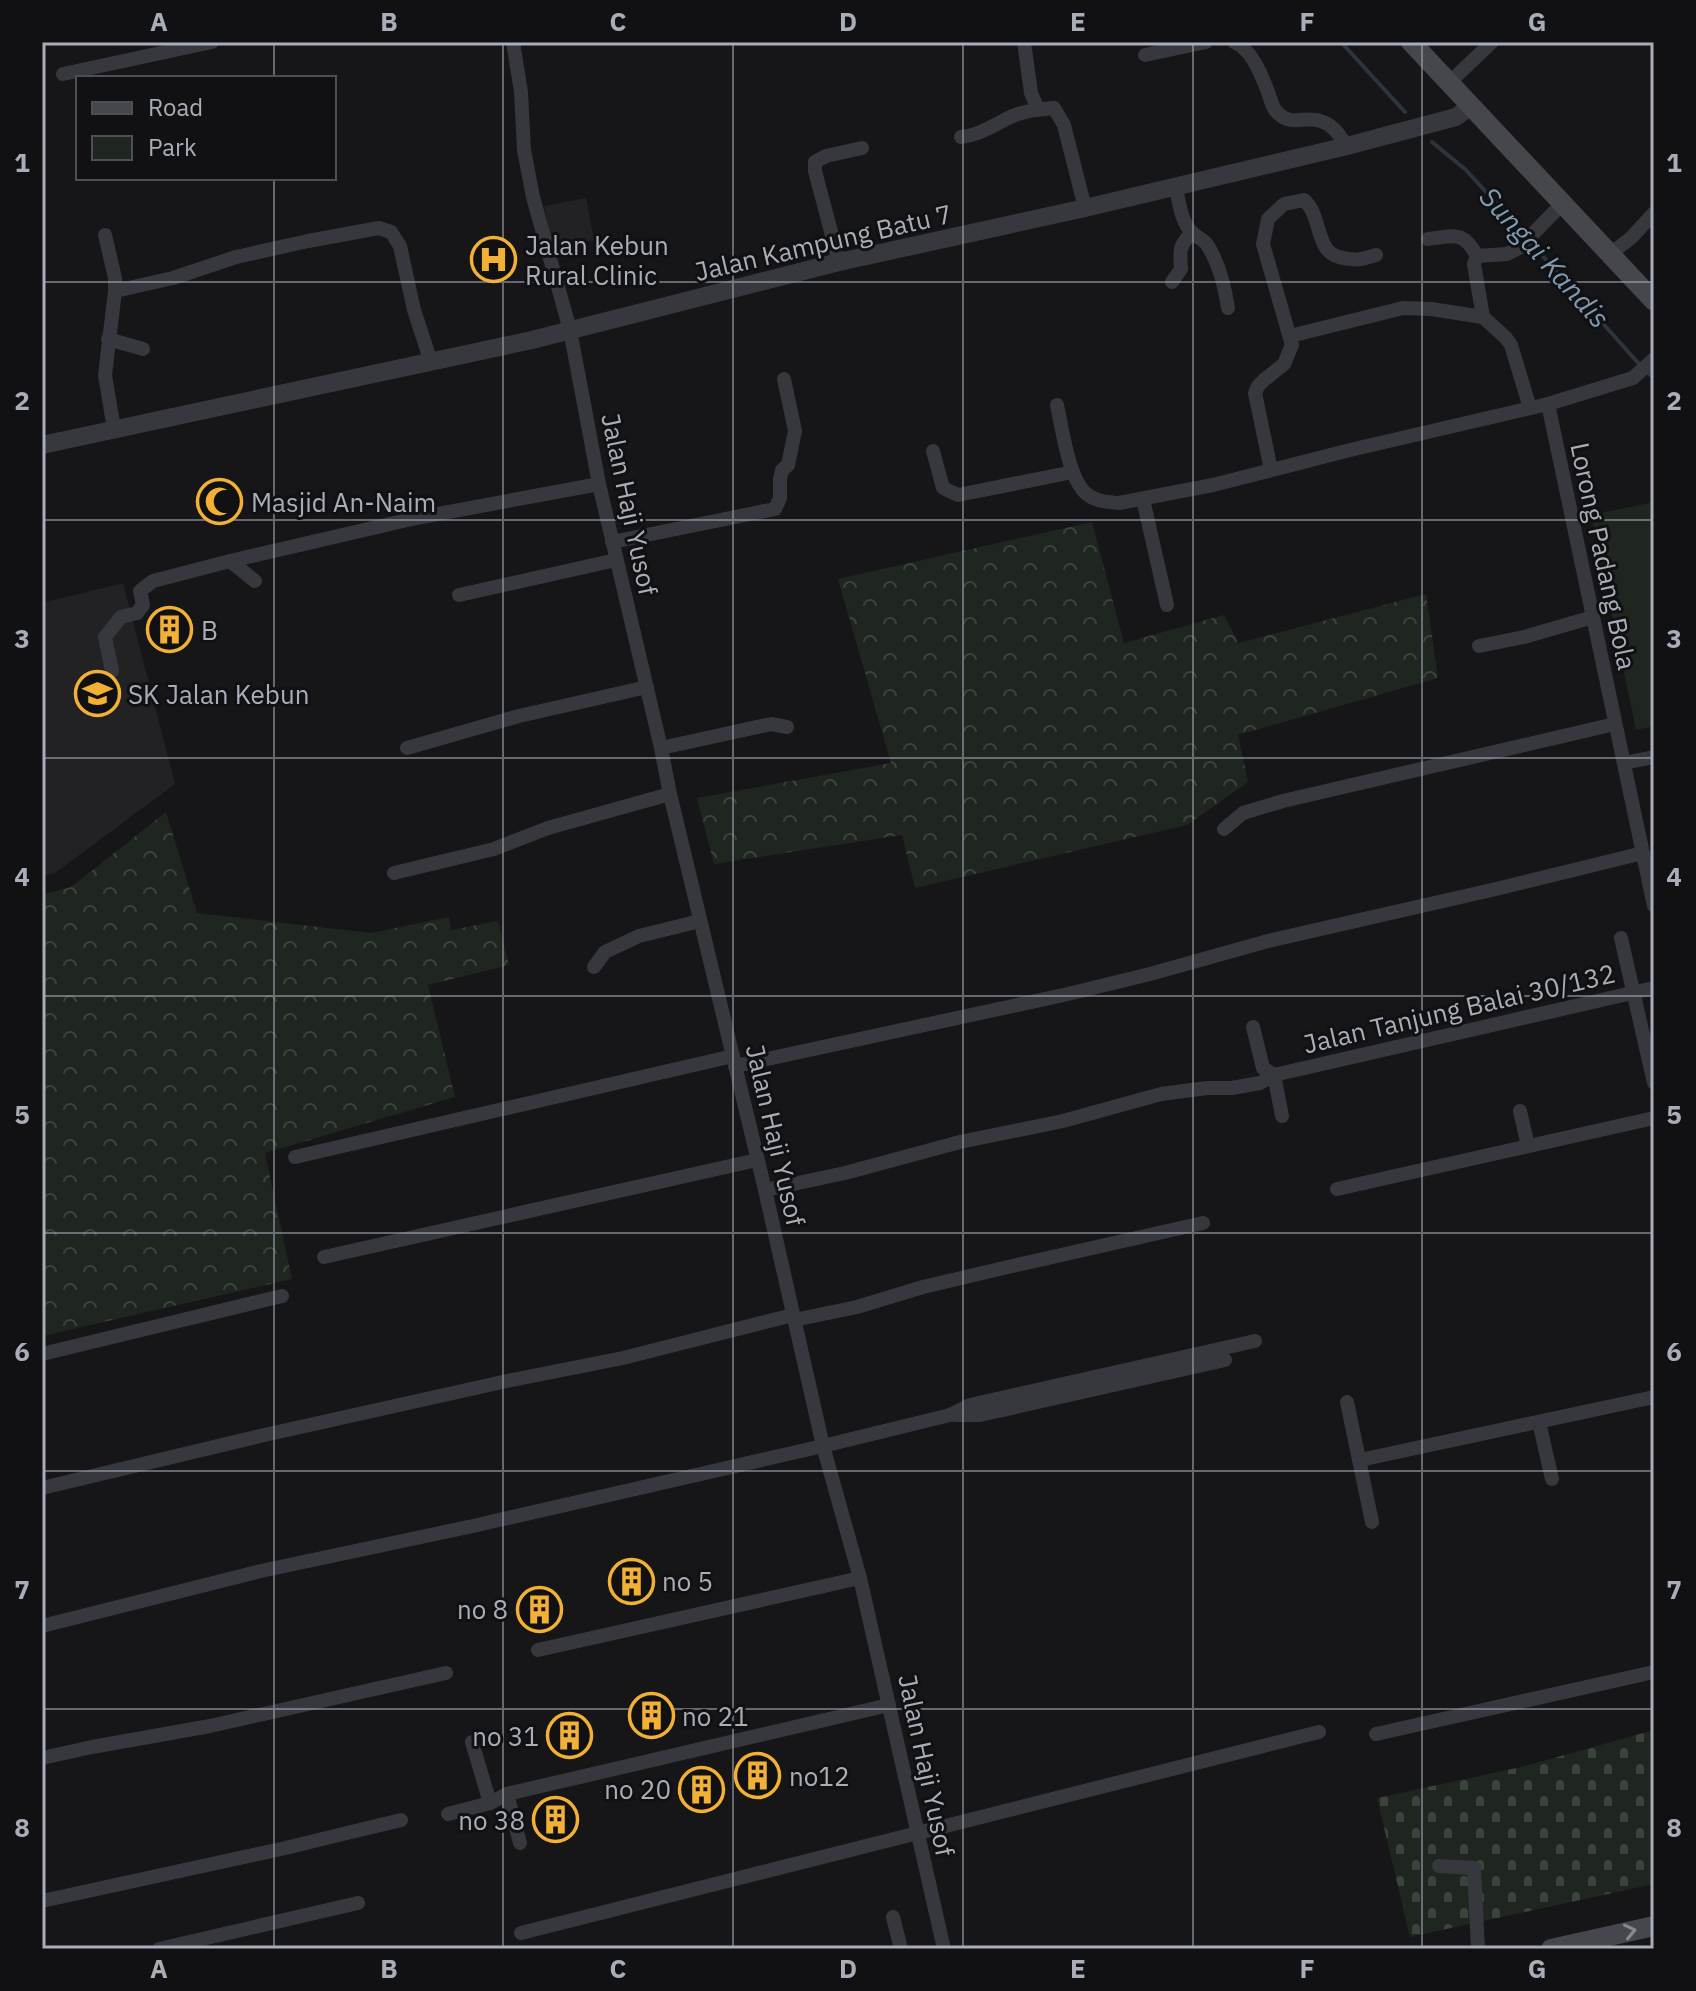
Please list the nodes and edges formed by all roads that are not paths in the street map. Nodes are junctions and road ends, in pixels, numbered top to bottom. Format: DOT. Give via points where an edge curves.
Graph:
graph roads {
  1 [pos="212,42"];
  2 [pos="513,42"];
  3 [pos="1024,42"];
  4 [pos="1206,42"];
  5 [pos="1234,42"];
  6 [pos="1411,42"];
  7 [pos="1492,42"];
  8 [pos="1145,55"];
  9 [pos="63,74"];
  10 [pos="1449,83"];
  11 [pos="1471,106"];
  12 [pos="1038,109"];
  13 [pos="961,137"];
  14 [pos="1347,146"];
  15 [pos="862,148"];
  16 [pos="1176,187"];
  17 [pos="1563,203"];
  18 [pos="1085,208"];
  19 [pos="1654,213"];
  20 [pos="1192,233"];
  21 [pos="105,235"];
  22 [pos="1428,239"];
  23 [pos="1610,254"];
  24 [pos="1376,255"];
  25 [pos="1477,256"];
  26 [pos="839,262"];
  27 [pos="1172,282"];
  28 [pos="115,291"];
  29 [pos="1654,301"];
  30 [pos="1228,308"];
  31 [pos="1483,317"];
  32 [pos="570,330"];
  33 [pos="1290,336"];
  34 [pos="108,339"];
  35 [pos="143,349"];
  36 [pos="1654,359"];
  37 [pos="431,362"];
  38 [pos="784,379"];
  39 [pos="1548,404"];
  40 [pos="1057,405"];
  41 [pos="1530,408"];
  42 [pos="114,429"];
  43 [pos="42,445"];
  44 [pos="933,451"];
  45 [pos="1271,470"];
  46 [pos="1073,472"];
  47 [pos="599,484"];
  48 [pos="1143,499"];
  49 [pos="612,542"];
  50 [pos="616,560"];
  51 [pos="230,561"];
  52 [pos="255,581"];
  53 [pos="459,595"];
  54 [pos="1167,605"];
  55 [pos="1593,617"];
  56 [pos="1479,646"];
  57 [pos="112,671"];
  58 [pos="647,687"];
  59 [pos="1615,724"];
  60 [pos="787,727"];
  61 [pos="407,748"];
  62 [pos="661,748"];
  63 [pos="1654,757"];
  64 [pos="1624,763"];
  65 [pos="670,794"];
  66 [pos="1224,829"];
  67 [pos="1643,853"];
  68 [pos="394,873"];
  69 [pos="1654,906"];
  70 [pos="700,921"];
  71 [pos="1621,938"];
  72 [pos="594,967"];
  73 [pos="1654,988"];
  74 [pos="1633,993"];
  75 [pos="1253,1027"];
  76 [pos="734,1061"];
  77 [pos="1274,1075"];
  78 [pos="1654,1083"];
  79 [pos="1520,1111"];
  80 [pos="1282,1116"];
  81 [pos="1654,1118"];
  82 [pos="1528,1146"];
  83 [pos="295,1157"];
  84 [pos="757,1160"];
  85 [pos="1337,1189"];
  86 [pos="765,1190"];
  87 [pos="1203,1223"];
  88 [pos="324,1257"];
  89 [pos="282,1296"];
  90 [pos="793,1318"];
  91 [pos="1255,1341"];
  92 [pos="42,1354"];
  93 [pos="1225,1360"];
  94 [pos="1654,1397"];
  95 [pos="1347,1402"];
  96 [pos="950,1415"];
  97 [pos="1539,1422"];
  98 [pos="823,1446"];
  99 [pos="1360,1460"];
  100 [pos="1552,1479"];
  101 [pos="42,1488"];
  102 [pos="1372,1522"];
  103 [pos="860,1578"];
  104 [pos="42,1626"];
  105 [pos="538,1650"];
  106 [pos="1654,1672"];
  107 [pos="446,1673"];
  108 [pos="889,1705"];
  109 [pos="1319,1732"];
  110 [pos="1376,1734"];
  111 [pos="472,1742"];
  112 [pos="42,1758"];
  113 [pos="507,1794"];
  114 [pos="490,1803"];
  115 [pos="448,1814"];
  116 [pos="401,1820"];
  117 [pos="917,1834"];
  118 [pos="520,1843"];
  119 [pos="1439,1866"];
  120 [pos="42,1901"];
  121 [pos="358,1903"];
  122 [pos="893,1917"];
  123 [pos="1654,1926"];
  124 [pos="521,1933"];
  125 [pos="159,1949"];
  126 [pos="901,1949"];
  127 [pos="944,1949"];
  128 [pos="1478,1949"];
  129 [pos="1551,1949"];
  1 -- 9 [label="street"];
  2 -- 32 [label="street, Jalan Haji Yusof" via="533,197"];
  3 -- 12 [label="street"];
  4 -- 8 [label="street"];
  5 -- 14 [label="street" via="1250,54 1278,114 1288,120 1320,120"];
  6 -- 10 [label="main road"];
  7 -- 10 [label="street"];
  10 -- 11 [label="main road"];
  11 -- 14 [label="street, Jalan Kampung Batu 7" via="1456,117"];
  11 -- 17 [label="main road"];
  12 -- 13 [label="street"];
  12 -- 18 [label="street" via="1054,108 1064,125"];
  14 -- 16 [label="street, Jalan Kampung Batu 7"];
  15 -- 26 [label="street" via="815,162"];
  16 -- 18 [label="street, Jalan Kampung Batu 7"];
  16 -- 20 [label="street"];
  17 -- 23 [label="main road"];
  17 -- 25 [label="street" via="1519,248"];
  18 -- 26 [label="street, Jalan Kampung Batu 7"];
  19 -- 23 [label="street"];
  20 -- 27 [label="street" via="1182,242 1181,269"];
  20 -- 30 [label="street" via="1210,249"];
  21 -- 28 [label="street"];
  22 -- 25 [label="street" via="1464,238"];
  23 -- 29 [label="main road"];
  24 -- 33 [label="street" via="1356,261 1332,255 1304,200 1284,204 1268,219 1263,244"];
  25 -- 31 [label="street"];
  26 -- 32 [label="street, Jalan Kampung Batu 7"];
  28 -- 34 [label="street"];
  28 -- 37 [label="street" via="236,257 379,228 391,232 400,246"];
  31 -- 33 [label="street" via="1403,308"];
  31 -- 41 [label="street" via="1511,345"];
  32 -- 37 [label="street, Jalan Kampung Batu 7"];
  32 -- 47 [label="street, Jalan Haji Yusof"];
  33 -- 45 [label="street" via="1284,364 1255,393"];
  34 -- 35 [label="street"];
  34 -- 42 [label="street" via="105,375"];
  36 -- 39 [label="street" via="1633,378"];
  37 -- 42 [label="street, Jalan Kampung Batu 7"];
  38 -- 49 [label="street" via="795,431 775,509"];
  39 -- 41 [label="street"];
  39 -- 55 [label="street, Lorong Padang Bola"];
  40 -- 46 [label="street"];
  41 -- 45 [label="street"];
  42 -- 43 [label="street, Jalan Kampung Batu 7"];
  44 -- 46 [label="street" via="943,488 958,495"];
  45 -- 48 [label="street"];
  46 -- 48 [label="street" via="1088,496 1119,503"];
  47 -- 49 [label="street, Jalan Haji Yusof"];
  47 -- 51 [label="street" via="416,518"];
  48 -- 54 [label="street"];
  49 -- 50 [label="street, Jalan Haji Yusof"];
  50 -- 53 [label="street"];
  50 -- 58 [label="street, Jalan Haji Yusof"];
  51 -- 52 [label="street"];
  51 -- 57 [label="street" via="153,581 140,591 143,605 137,613 121,617 105,637"];
  55 -- 56 [label="street"];
  55 -- 59 [label="street, Lorong Padang Bola"];
  58 -- 61 [label="street"];
  58 -- 62 [label="street, Jalan Haji Yusof"];
  59 -- 64 [label="street, Lorong Padang Bola"];
  59 -- 66 [label="street" via="1283,801 1243,813"];
  60 -- 62 [label="street" via="771,724"];
  62 -- 65 [label="street, Jalan Haji Yusof"];
  63 -- 64 [label="street"];
  64 -- 67 [label="street, Lorong Padang Bola"];
  65 -- 68 [label="street" via="494,849"];
  65 -- 70 [label="street, Jalan Haji Yusof"];
  67 -- 69 [label="street, Lorong Padang Bola"];
  67 -- 76 [label="street" via="1068,994"];
  70 -- 72 [label="street" via="639,936 605,952"];
  70 -- 76 [label="street, Jalan Haji Yusof"];
  71 -- 74 [label="street"];
  73 -- 74 [label="street, Jalan Tanjung Balai 30/132"];
  74 -- 77 [label="street, Jalan Tanjung Balai 30/132"];
  74 -- 78 [label="street"];
  75 -- 77 [label="street" via="1263,1068"];
  76 -- 83 [label="street"];
  76 -- 84 [label="street, Jalan Haji Yusof"];
  77 -- 80 [label="street"];
  77 -- 86 [label="street, Jalan Tanjung Balai 30/132" via="1232,1088 1161,1094"];
  79 -- 82 [label="street"];
  81 -- 82 [label="street"];
  82 -- 85 [label="street"];
  84 -- 86 [label="street, Jalan Haji Yusof"];
  84 -- 88 [label="street"];
  86 -- 90 [label="street, Jalan Haji Yusof"];
  87 -- 90 [label="street"];
  89 -- 92 [label="street"];
  90 -- 98 [label="street, Jalan Haji Yusof"];
  90 -- 101 [label="street"];
  91 -- 96 [label="street" via="970,1405"];
  93 -- 96 [label="street" via="980,1415"];
  94 -- 97 [label="street"];
  95 -- 99 [label="street"];
  96 -- 98 [label="street"];
  97 -- 99 [label="street"];
  97 -- 100 [label="street"];
  98 -- 103 [label="street, Jalan Haji Yusof"];
  98 -- 104 [label="street" via="261,1571"];
  99 -- 102 [label="street"];
  103 -- 105 [label="street"];
  103 -- 108 [label="street, Jalan Haji Yusof"];
  106 -- 110 [label="street"];
  107 -- 112 [label="street"];
  108 -- 113 [label="street"];
  108 -- 117 [label="street, Jalan Haji Yusof"];
  109 -- 117 [label="street"];
  111 -- 114 [label="street"];
  113 -- 114 [label="street"];
  113 -- 118 [label="street"];
  114 -- 115 [label="street"];
  116 -- 120 [label="street"];
  117 -- 124 [label="street"];
  117 -- 127 [label="street, Jalan Haji Yusof"];
  119 -- 128 [label="street" via="1474,1868"];
  121 -- 125 [label="street"];
  122 -- 126 [label="street"];
  129 -- 123 [label="main road, one-way"];
}
